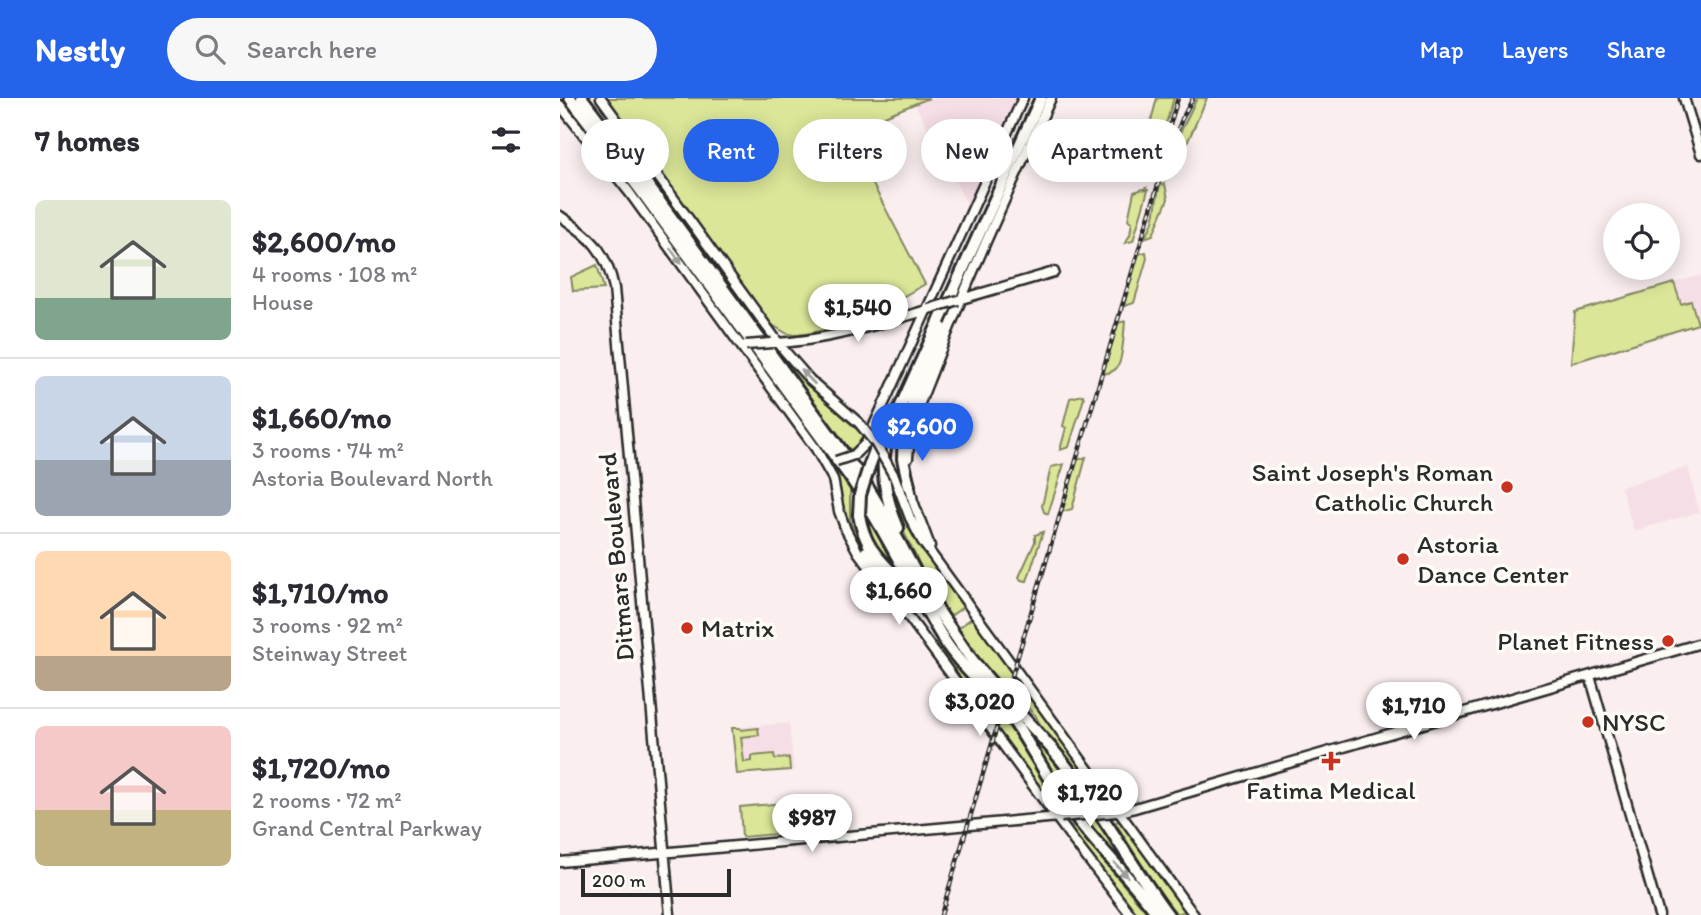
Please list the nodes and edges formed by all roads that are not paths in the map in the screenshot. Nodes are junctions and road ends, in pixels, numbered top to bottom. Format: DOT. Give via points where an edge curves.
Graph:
graph roads {
  1 [pos="570,98"];
  2 [pos="582,98"];
  3 [pos="601,98"];
  4 [pos="1023,98"];
  5 [pos="1034,98"];
  6 [pos="1041,98"];
  7 [pos="1051,98"];
  8 [pos="1685,98"];
  9 [pos="560,105"];
  10 [pos="1701,154"];
  11 [pos="1013,160"];
  12 [pos="1003,182"];
  13 [pos="1003,182"];
  14 [pos="560,216"];
  15 [pos="1054,272"];
  16 [pos="959,300"];
  17 [pos="928,310"];
  18 [pos="776,343"];
  19 [pos="743,345"];
  20 [pos="825,464"];
  21 [pos="909,486"];
  22 [pos="856,514"];
  23 [pos="934,557"];
  24 [pos="894,596"];
  25 [pos="948,624"];
  26 [pos="946,642"];
  27 [pos="1701,643"];
  28 [pos="1590,676"];
  29 [pos="1118,812"];
  30 [pos="1059,817"];
  31 [pos="664,853"];
  32 [pos="560,862"];
  33 [pos="670,915"];
  34 [pos="1131,915"];
  35 [pos="1157,915"];
  36 [pos="1168,915"];
  37 [pos="1194,915"];
  38 [pos="1659,915"];
  1 -- 26 [label="highway" via="850,477"];
  2 -- 25 [label="highway" via="862,479"];
  3 -- 18 [label="street"];
  4 -- 17 [label="street"];
  5 -- 22 [label="highway, bridge" via="867,463"];
  6 -- 11 [label="highway"];
  7 -- 16 [label="street"];
  8 -- 10 [label="street"];
  9 -- 19 [label="street, one-way"];
  12 -- 25 [label="highway" via="892,424 884,451 883,478 892,513"];
  13 -- 21 [label="highway" via="908,415 903,459"];
  14 -- 31 [label="street, Ditmars Boulevard" via="601,250 614,288"];
  15 -- 16 [label="street"];
  16 -- 17 [label="street, bridge"];
  16 -- 21 [label="street" via="915,416 908,456"];
  17 -- 18 [label="street" via="870,327"];
  17 -- 20 [label="street, bridge" via="866,443 854,455"];
  18 -- 19 [label="street, bridge"];
  23 -- 18 [label="street, one-way, bridge" via="914,527 876,444"];
  19 -- 20 [label="street"];
  20 -- 24 [label="street" via="851,541"];
  21 -- 23 [label="street"];
  22 -- 24 [label="highway" via="856,530 864,549"];
  22 -- 26 [label="highway" via="869,546"];
  23 -- 29 [label="street"];
  24 -- 30 [label="street"];
  25 -- 36 [label="highway" via="979,668 1080,783"];
  26 -- 35 [label="highway, one-way" via="1013,720 1075,816"];
  27 -- 28 [label="street"];
  28 -- 29 [label="street"];
  28 -- 38 [label="street"];
  29 -- 30 [label="street, bridge"];
  29 -- 37 [label="street"];
  30 -- 31 [label="street"];
  30 -- 34 [label="street"];
  31 -- 32 [label="street"];
  31 -- 33 [label="street, Ditmars Boulevard"];
}
